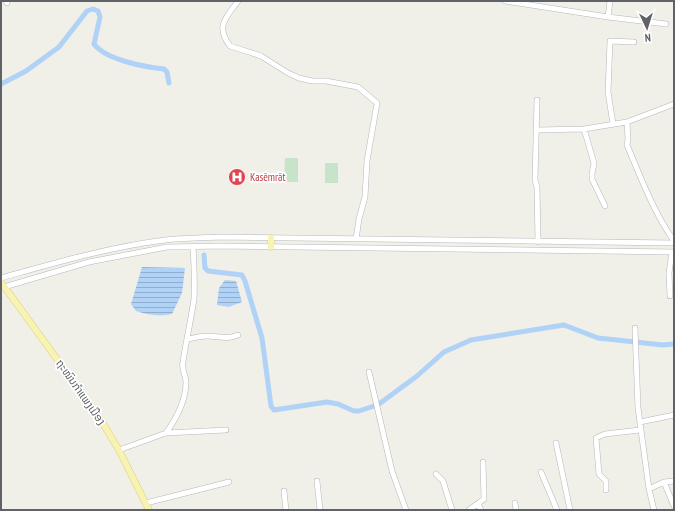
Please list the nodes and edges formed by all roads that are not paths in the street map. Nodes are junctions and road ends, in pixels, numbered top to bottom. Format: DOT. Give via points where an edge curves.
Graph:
graph roads {
  1 [pos="238,1"];
  2 [pos="505,1"];
  3 [pos="610,1"];
  4 [pos="608,17"];
  5 [pos="666,24"];
  6 [pos="634,42"];
  7 [pos="537,100"];
  8 [pos="674,104"];
  9 [pos="626,122"];
  10 [pos="613,124"];
  11 [pos="584,129"];
  12 [pos="537,130"];
  13 [pos="605,206"];
  14 [pos="271,238"];
  15 [pos="356,239"];
  16 [pos="538,242"];
  17 [pos="674,242"];
  18 [pos="193,247"];
  19 [pos="271,247"];
  20 [pos="673,252"];
  21 [pos="1,278"];
  22 [pos="2,286"];
  23 [pos="670,296"];
  24 [pos="635,328"];
  25 [pos="238,335"];
  26 [pos="188,339"];
  27 [pos="369,372"];
  28 [pos="674,415"];
  29 [pos="640,422"];
  30 [pos="226,430"];
  31 [pos="640,430"];
  32 [pos="166,433"];
  33 [pos="556,443"];
  34 [pos="119,450"];
  35 [pos="483,462"];
  36 [pos="541,472"];
  37 [pos="436,474"];
  38 [pos="317,481"];
  39 [pos="674,481"];
  40 [pos="229,482"];
  41 [pos="664,482"];
  42 [pos="649,489"];
  43 [pos="606,490"];
  44 [pos="284,491"];
  45 [pos="146,503"];
  46 [pos="515,503"];
  47 [pos="478,504"];
  48 [pos="674,506"];
  49 [pos="149,510"];
  50 [pos="286,510"];
  51 [pos="320,510"];
  52 [pos="406,510"];
  53 [pos="452,510"];
  54 [pos="469,510"];
  55 [pos="481,510"];
  56 [pos="516,510"];
  57 [pos="557,510"];
  58 [pos="570,510"];
  59 [pos="654,510"];
  1 -- 15 [label="street" via="222,27 230,46 261,56 299,78 358,87 378,103 367,161 365,197"];
  2 -- 4 [label="street"];
  3 -- 4 [label="street"];
  4 -- 5 [label="street"];
  6 -- 10 [label="street" via="610,41 608,92"];
  7 -- 12 [label="street"];
  8 -- 9 [label="street"];
  9 -- 10 [label="street"];
  9 -- 17 [label="street" via="627,146 646,191"];
  10 -- 11 [label="street"];
  11 -- 12 [label="street"];
  11 -- 13 [label="street" via="594,163 592,179"];
  12 -- 16 [label="street" via="535,180"];
  14 -- 15 [label="street"];
  14 -- 19 [label="main road"];
  14 -- 21 [label="street" via="165,240 86,254"];
  15 -- 16 [label="street"];
  16 -- 17 [label="street"];
  18 -- 19 [label="street"];
  18 -- 22 [label="street" via="167,248 89,262"];
  18 -- 26 [label="street" via="194,297"];
  19 -- 20 [label="street"];
  20 -- 23 [label="street" via="669,274"];
  22 -- 34 [label="main road, ຖະໜົນກຳແພງເມືອງ" via="83,394"];
  24 -- 29 [label="street" via="636,395"];
  25 -- 26 [label="street"];
  26 -- 32 [label="street" via="182,366 186,381 183,396 172,425"];
  27 -- 52 [label="street" via="392,471"];
  28 -- 29 [label="street"];
  29 -- 31 [label="street"];
  30 -- 32 [label="street"];
  31 -- 42 [label="street"];
  31 -- 43 [label="street" via="606,434 596,438 599,474 606,481"];
  32 -- 34 [label="street"];
  33 -- 58 [label="street"];
  34 -- 45 [label="main road, ຖະໜົນກຳແພງເມືອງ"];
  35 -- 47 [label="street" via="484,499"];
  36 -- 57 [label="street"];
  37 -- 53 [label="street" via="443,481"];
  38 -- 51 [label="street"];
  39 -- 41 [label="street"];
  40 -- 45 [label="street"];
  41 -- 42 [label="street"];
  41 -- 48 [label="street"];
  42 -- 59 [label="street"];
  44 -- 50 [label="street"];
  45 -- 49 [label="main road, ຖະໜົນກຳແພງເມືອງ"];
  46 -- 56 [label="street"];
  47 -- 54 [label="street"];
  47 -- 55 [label="street"];
}
